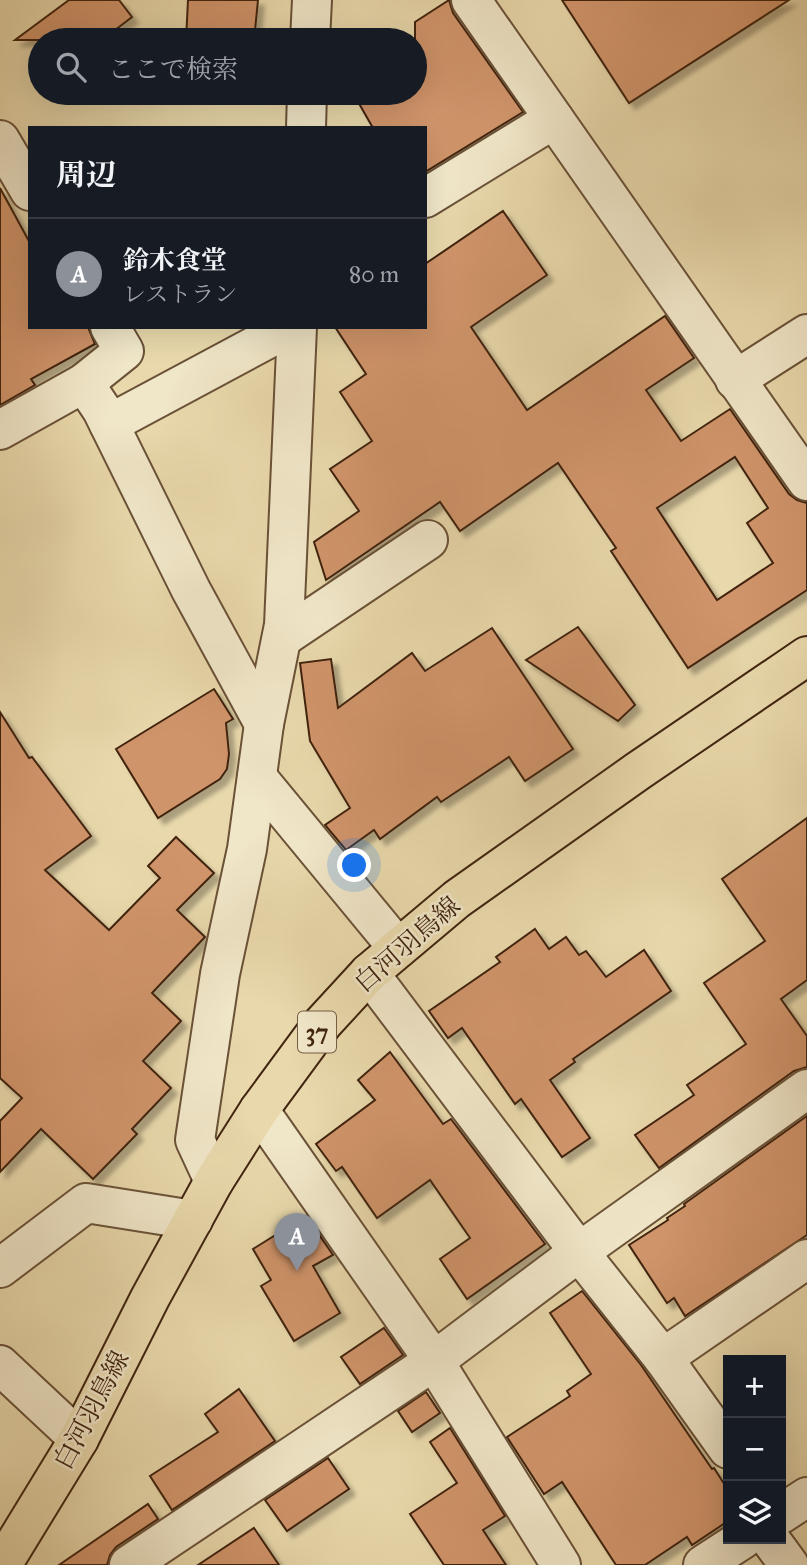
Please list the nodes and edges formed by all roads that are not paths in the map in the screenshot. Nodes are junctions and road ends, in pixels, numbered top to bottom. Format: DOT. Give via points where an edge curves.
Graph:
graph roads {
  1 [pos="312,0"];
  2 [pos="471,0"];
  3 [pos="311,28"];
  4 [pos="307,105"];
  5 [pos="554,119"];
  6 [pos="306,126"];
  7 [pos="0,140"];
  8 [pos="28,188"];
  9 [pos="427,197"];
  10 [pos="111,329"];
  11 [pos="285,329"];
  12 [pos="297,329"];
  13 [pos="807,334"];
  14 [pos="735,380"];
  15 [pos="84,383"];
  16 [pos="109,424"];
  17 [pos="0,430"];
  18 [pos="807,481"];
  19 [pos="428,540"];
  20 [pos="282,638"];
  21 [pos="807,656"];
  22 [pos="264,724"];
  23 [pos="257,777"];
  24 [pos="398,947"];
  25 [pos="369,973"];
  26 [pos="807,1089"];
  27 [pos="259,1110"];
  28 [pos="214,1181"];
  29 [pos="192,1220"];
  30 [pos="579,1252"];
  31 [pos="807,1259"];
  32 [pos="0,1268"];
  33 [pos="663,1358"];
  34 [pos="434,1361"];
  35 [pos="0,1364"];
  36 [pos="79,1439"];
  37 [pos="723,1442"];
  38 [pos="807,1497"];
  39 [pos="786,1511"];
  40 [pos="735,1544"];
  41 [pos="774,1544"];
  42 [pos="2,1565"];
  43 [pos="129,1565"];
  44 [pos="561,1565"];
  45 [pos="703,1565"];
  46 [pos="789,1565"];
  1 -- 3 [label="street"];
  2 -- 5 [label="street"];
  4 -- 6 [label="street"];
  5 -- 9 [label="street"];
  5 -- 14 [label="street"];
  7 -- 8 [label="street"];
  10 -- 15 [label="street" via="124,351"];
  11 -- 16 [label="street"];
  12 -- 20 [label="street"];
  13 -- 14 [label="street"];
  14 -- 18 [label="street"];
  15 -- 16 [label="street"];
  15 -- 17 [label="street"];
  16 -- 22 [label="street"];
  19 -- 20 [label="street"];
  20 -- 22 [label="street"];
  21 -- 24 [label="main road, 白河羽鳥線 / 37" via="457,899"];
  22 -- 23 [label="street"];
  23 -- 24 [label="street"];
  23 -- 28 [label="street" via="195,1140"];
  24 -- 25 [label="main road, 白河羽鳥線 / 37"];
  25 -- 27 [label="main road, 白河羽鳥線 / 37" via="323,1023"];
  25 -- 30 [label="street"];
  26 -- 30 [label="street"];
  27 -- 28 [label="main road, 白河羽鳥線 / 37"];
  27 -- 34 [label="street"];
  28 -- 29 [label="main road, 白河羽鳥線 / 37"];
  29 -- 32 [label="street" via="86,1203"];
  29 -- 36 [label="main road, 白河羽鳥線 / 37"];
  30 -- 33 [label="street"];
  30 -- 34 [label="street"];
  31 -- 33 [label="street"];
  33 -- 37 [label="street"];
  34 -- 43 [label="street"];
  34 -- 44 [label="street"];
  35 -- 36 [label="street"];
  36 -- 42 [label="main road, 白河羽鳥線 / 37"];
  38 -- 39 [label="street"];
  40 -- 45 [label="street"];
  41 -- 46 [label="street"];
}
